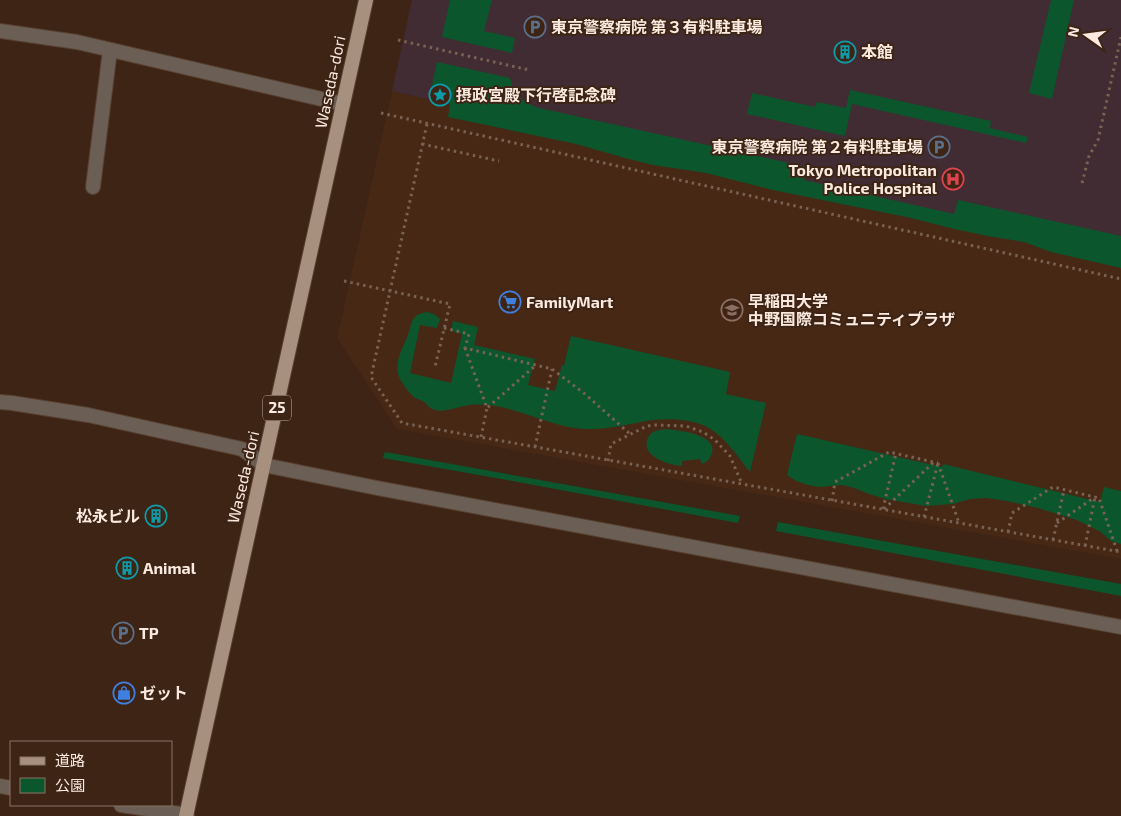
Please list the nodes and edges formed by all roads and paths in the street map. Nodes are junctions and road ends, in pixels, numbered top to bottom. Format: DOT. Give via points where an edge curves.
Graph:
graph roads {
  1 [pos="366,0"];
  2 [pos="0,31"];
  3 [pos="1121,37"];
  4 [pos="398,40"];
  5 [pos="110,50"];
  6 [pos="529,70"];
  7 [pos="343,104"];
  8 [pos="381,114"];
  9 [pos="428,124"];
  10 [pos="422,144"];
  11 [pos="499,161"];
  12 [pos="1082,183"];
  13 [pos="93,187"];
  14 [pos="1121,279"];
  15 [pos="344,281"];
  16 [pos="390,291"];
  17 [pos="444,328"];
  18 [pos="466,348"];
  19 [pos="537,365"];
  20 [pos="436,367"];
  21 [pos="552,369"];
  22 [pos="0,402"];
  23 [pos="487,408"];
  24 [pos="630,434"];
  25 [pos="481,438"];
  26 [pos="535,448"];
  27 [pos="896,453"];
  28 [pos="608,460"];
  29 [pos="936,462"];
  30 [pos="264,465"];
  31 [pos="742,484"];
  32 [pos="1064,490"];
  33 [pos="1095,497"];
  34 [pos="832,501"];
  35 [pos="883,509"];
  36 [pos="924,517"];
  37 [pos="960,523"];
  38 [pos="1056,524"];
  39 [pos="1008,532"];
  40 [pos="1053,540"];
  41 [pos="1085,546"];
  42 [pos="1119,552"];
  43 [pos="1121,627"];
  44 [pos="127,806"];
  45 [pos="186,816"];
  1 -- 7 [label="main road, Waseda-dori / 25"];
  2 -- 5 [label="street"];
  3 -- 12 [label="path" via="1098,140 1089,156"];
  4 -- 6 [label="path"];
  5 -- 7 [label="street"];
  5 -- 13 [label="street"];
  7 -- 30 [label="main road, Waseda-dori / 25"];
  8 -- 9 [label="path"];
  9 -- 10 [label="path"];
  9 -- 14 [label="path"];
  10 -- 11 [label="path"];
  10 -- 16 [label="path"];
  15 -- 16 [label="path"];
  16 -- 17 [label="path" via="450,304"];
  16 -- 25 [label="path" via="371,377 402,424"];
  17 -- 18 [label="path" via="469,334"];
  17 -- 20 [label="path"];
  18 -- 19 [label="path"];
  18 -- 23 [label="path"];
  19 -- 21 [label="path"];
  19 -- 23 [label="path"];
  21 -- 24 [label="path"];
  21 -- 26 [label="path"];
  22 -- 30 [label="street" via="88,415 242,449"];
  23 -- 25 [label="path"];
  24 -- 28 [label="path" via="611,444"];
  24 -- 31 [label="path" via="656,425 686,426 703,432 730,456"];
  25 -- 26 [label="path"];
  26 -- 28 [label="path"];
  27 -- 29 [label="path"];
  27 -- 34 [label="path" via="889,452 835,482"];
  27 -- 35 [label="path"];
  28 -- 31 [label="path"];
  29 -- 35 [label="path"];
  29 -- 36 [label="path"];
  29 -- 37 [label="path"];
  30 -- 43 [label="street"];
  30 -- 45 [label="main road, Waseda-dori / 25"];
  31 -- 34 [label="path"];
  32 -- 33 [label="path"];
  32 -- 38 [label="path"];
  32 -- 39 [label="path" via="1053,487 1012,513"];
  33 -- 38 [label="path"];
  33 -- 41 [label="path"];
  33 -- 42 [label="path" via="1099,498"];
  34 -- 35 [label="path"];
  35 -- 36 [label="path"];
  36 -- 37 [label="path"];
  37 -- 39 [label="path"];
  38 -- 40 [label="path"];
  39 -- 40 [label="path"];
  40 -- 41 [label="path"];
  41 -- 42 [label="path"];
  44 -- 45 [label="street"];
}
